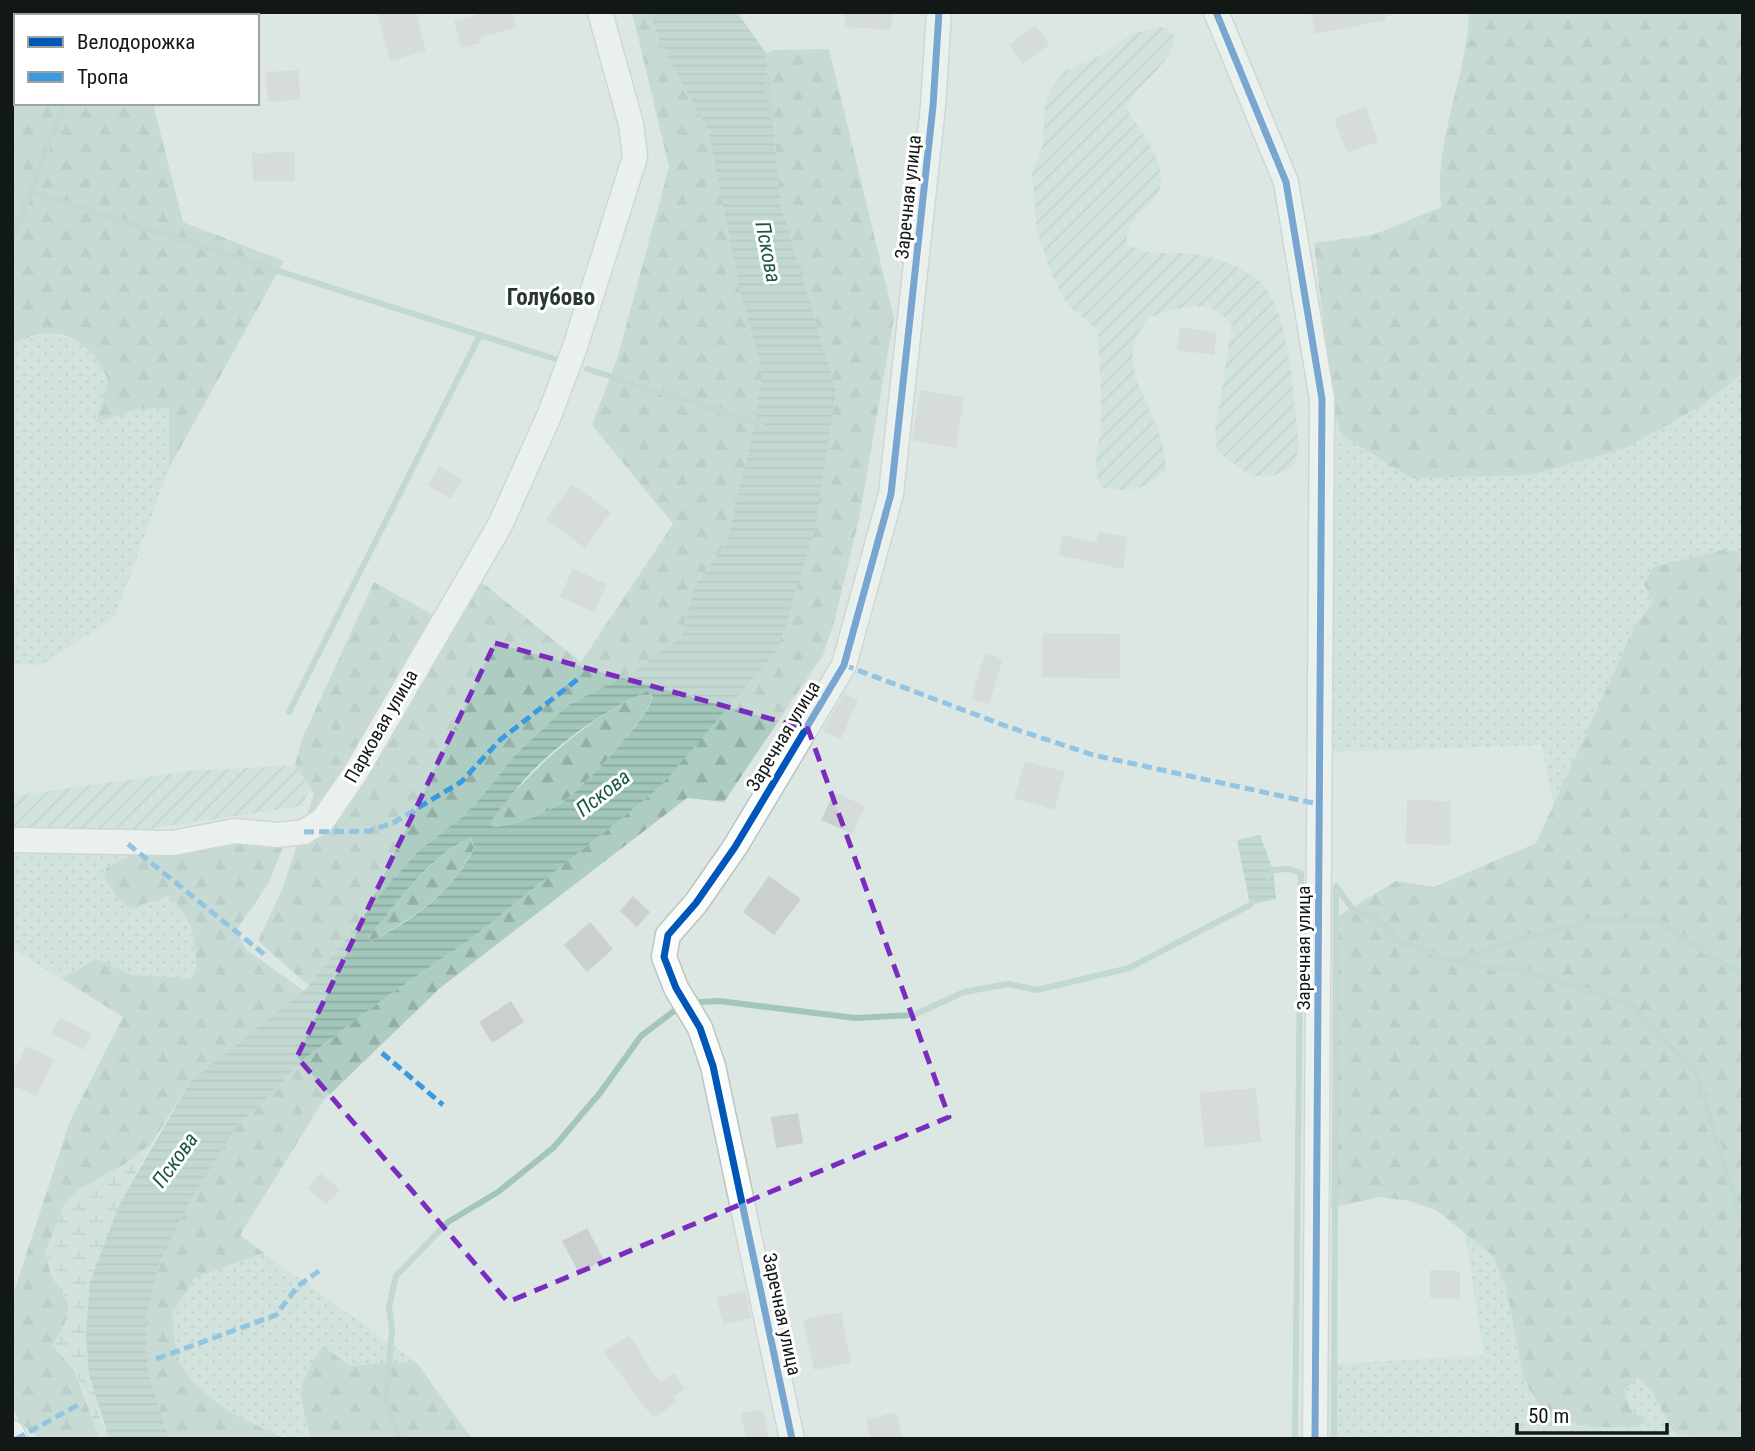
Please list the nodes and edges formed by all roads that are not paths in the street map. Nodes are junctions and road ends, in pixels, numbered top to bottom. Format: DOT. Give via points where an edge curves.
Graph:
graph roads {
  1 [pos="600,12"];
  2 [pos="939,12"];
  3 [pos="1216,12"];
  4 [pos="12,840"];
  5 [pos="12,1433"];
  6 [pos="15,1439"];
  7 [pos="792,1439"];
  8 [pos="1315,1439"];
  1 -- 4 [label="street, Парковая улица" via="631,124 635,157 575,347 500,525 356,772 323,820 304,832 235,831 173,843"];
  2 -- 7 [label="street, Заречная улица" via="891,494 844,665 735,846 668,935 664,957 700,1028 713,1066"];
  3 -- 8 [label="street, Заречная улица" via="1286,182 1322,399"];
  5 -- 6 [label="street"];
}
